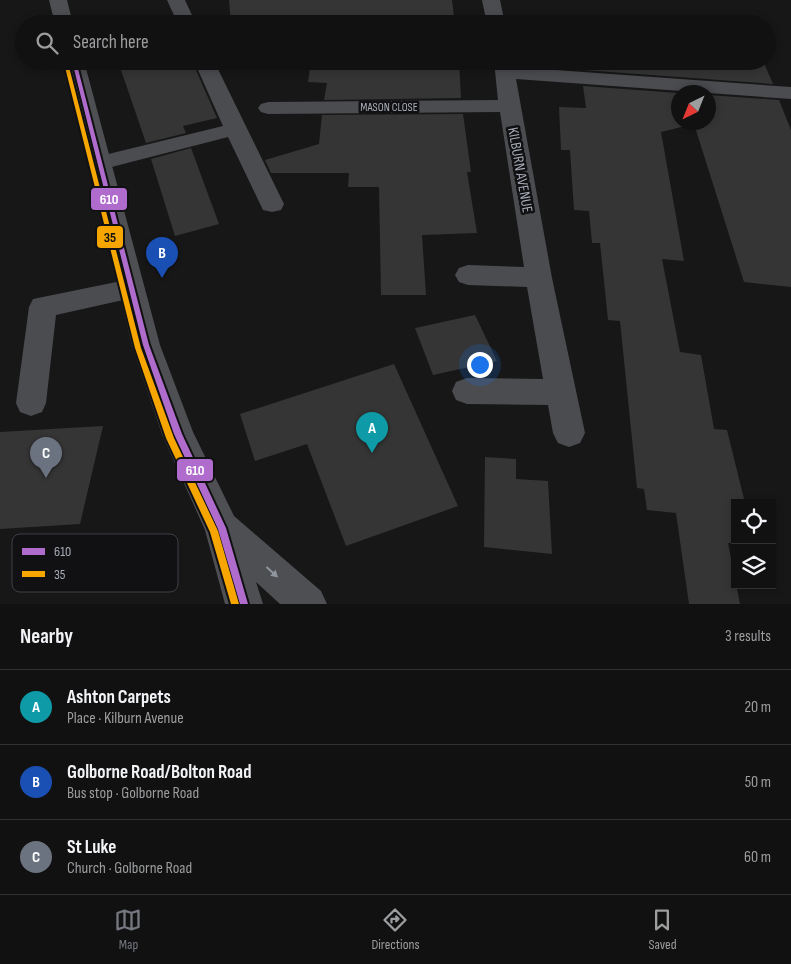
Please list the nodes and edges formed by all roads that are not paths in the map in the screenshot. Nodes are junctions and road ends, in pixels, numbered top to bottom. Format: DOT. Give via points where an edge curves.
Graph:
graph roads {
  1 [pos="58,0"];
  2 [pos="176,0"];
  3 [pos="491,0"];
  4 [pos="62,15"];
  5 [pos="182,15"];
  6 [pos="494,15"];
  7 [pos="76,70"];
  8 [pos="208,70"];
  9 [pos="505,70"];
  10 [pos="538,70"];
  11 [pos="791,93"];
  12 [pos="509,106"];
  13 [pos="268,108"];
  14 [pos="235,129"];
  15 [pos="100,163"];
  16 [pos="272,204"];
  17 [pos="468,275"];
  18 [pos="539,278"];
  19 [pos="131,289"];
  20 [pos="467,391"];
  21 [pos="561,392"];
  22 [pos="31,403"];
  23 [pos="569,433"];
  24 [pos="222,528"];
  25 [pos="244,604"];
  26 [pos="308,604"];
  1 -- 4 [label="main road"];
  2 -- 5 [label="street"];
  3 -- 6 [label="street"];
  7 -- 15 [label="main road"];
  8 -- 14 [label="street"];
  9 -- 12 [label="street, KILBURN AVENUE"];
  10 -- 11 [label="street"];
  12 -- 13 [label="street, MASON CLOSE"];
  12 -- 18 [label="street, KILBURN AVENUE"];
  14 -- 15 [label="street"];
  14 -- 16 [label="street"];
  15 -- 19 [label="main road"];
  17 -- 18 [label="street"];
  18 -- 21 [label="street, KILBURN AVENUE"];
  19 -- 22 [label="street" via="43,307"];
  19 -- 24 [label="main road" via="146,345 178,434"];
  20 -- 21 [label="street"];
  21 -- 23 [label="street, KILBURN AVENUE"];
  24 -- 25 [label="main road"];
  24 -- 26 [label="main road, one-way"];
}
